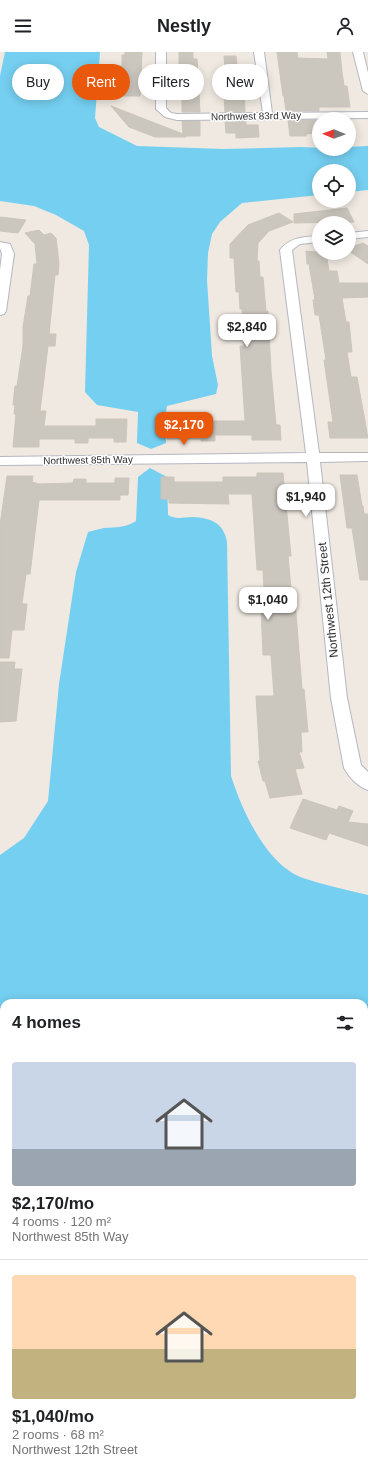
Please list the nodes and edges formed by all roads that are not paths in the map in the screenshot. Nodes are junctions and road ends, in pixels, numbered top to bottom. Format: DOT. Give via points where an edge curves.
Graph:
graph roads {
  1 [pos="161,52"];
  2 [pos="259,52"];
  3 [pos="358,52"];
  4 [pos="368,91"];
  5 [pos="368,115"];
  6 [pos="268,116"];
  7 [pos="368,234"];
  8 [pos="356,235"];
  9 [pos="312,240"];
  10 [pos="3,245"];
  11 [pos="0,311"];
  12 [pos="312,457"];
  13 [pos="368,457"];
  14 [pos="0,461"];
  15 [pos="368,783"];
  1 -- 6 [label="street, Northwest 83rd Way" via="161,109 168,115"];
  2 -- 6 [label="street"];
  3 -- 4 [label="street"];
  5 -- 6 [label="street, Northwest 83rd Way"];
  7 -- 8 [label="street"];
  9 -- 12 [label="street, Northwest 12th Street" via="290,244 286,250"];
  10 -- 11 [label="street" via="8,254"];
  12 -- 13 [label="street, Northwest 85th Way"];
  12 -- 14 [label="street, Northwest 85th Way"];
  12 -- 15 [label="street, Northwest 12th Street" via="339,698 353,768"];
}
